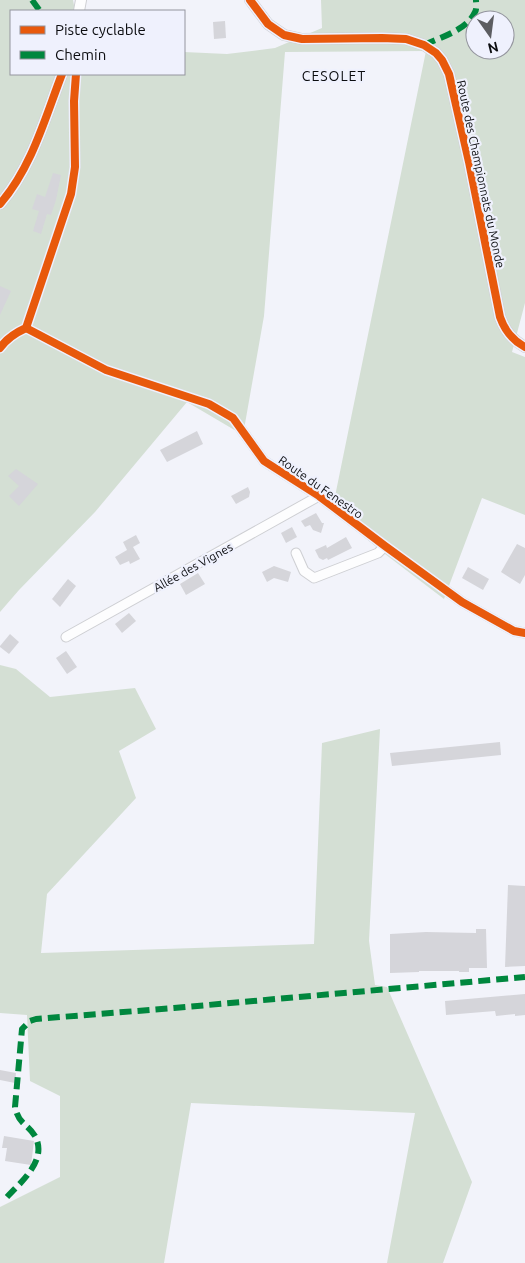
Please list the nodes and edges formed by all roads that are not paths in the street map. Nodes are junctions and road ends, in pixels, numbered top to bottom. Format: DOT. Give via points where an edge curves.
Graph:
graph roads {
  1 [pos="250,0"];
  2 [pos="62,75"];
  3 [pos="76,75"];
  4 [pos="0,204"];
  5 [pos="26,328"];
  6 [pos="0,348"];
  7 [pos="525,348"];
  8 [pos="320,496"];
  9 [pos="385,546"];
  10 [pos="296,553"];
  11 [pos="525,633"];
  12 [pos="66,637"];
  1 -- 7 [label="street, Route des Championnats du Monde" via="268,24 289,37 312,40 406,39 424,45 442,60 449,74 469,162 500,317 508,334"];
  2 -- 4 [label="street" via="26,165"];
  3 -- 5 [label="street" via="74,167 70,194"];
  5 -- 6 [label="street" via="14,334"];
  5 -- 8 [label="street, Route du Fenestro" via="106,370 209,404 233,418 264,461"];
  8 -- 9 [label="street, Route du Fenestro"];
  8 -- 12 [label="street, Allée des Vignes"];
  9 -- 10 [label="street" via="378,553 314,578 304,571"];
  9 -- 11 [label="street, Route du Fenestro" via="462,602 514,631"];
}
